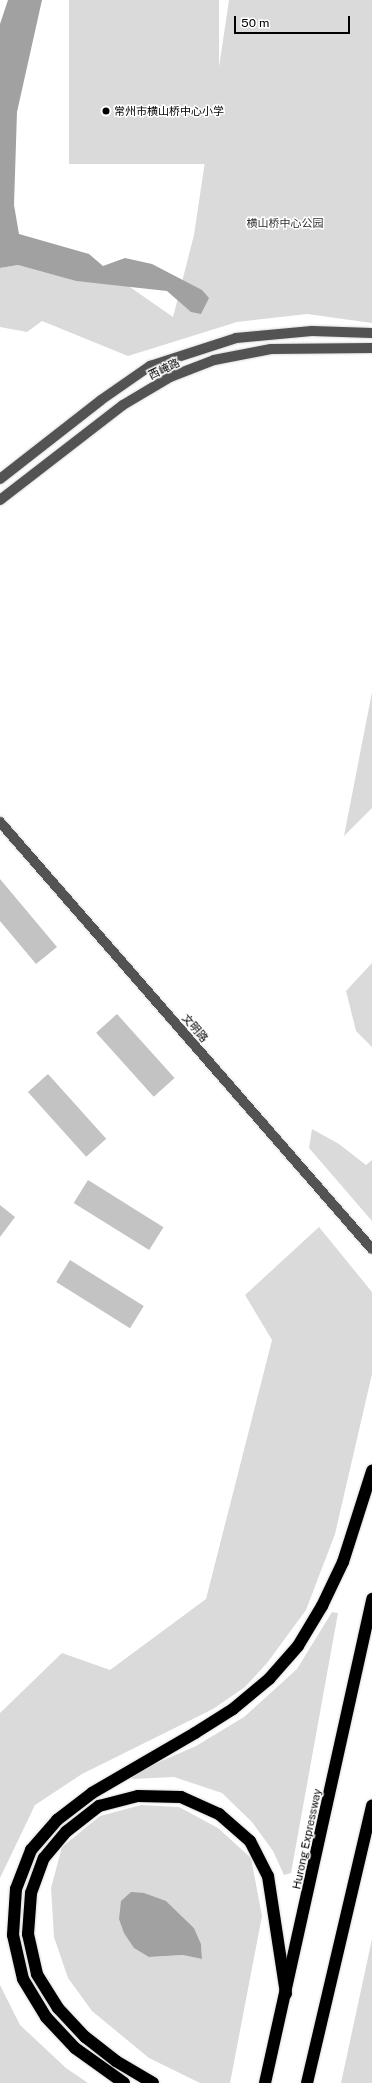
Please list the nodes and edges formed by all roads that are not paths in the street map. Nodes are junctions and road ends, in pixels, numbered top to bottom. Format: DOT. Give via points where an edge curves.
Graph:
graph roads {
  1 [pos="372,333"];
  2 [pos="372,348"];
  3 [pos="0,480"];
  4 [pos="0,500"];
  5 [pos="0,822"];
  6 [pos="372,1249"];
  7 [pos="372,1471"];
  8 [pos="372,1599"];
  9 [pos="372,1805"];
  10 [pos="286,1994"];
  11 [pos="150,2081"];
  12 [pos="124,2083"];
  13 [pos="265,2083"];
  14 [pos="307,2083"];
  1 -- 3 [label="street, 西崦路" via="312,331 236,338 150,366 101,400"];
  2 -- 4 [label="street, 西崦路" via="271,349 214,360 170,377 123,405"];
  5 -- 6 [label="street, 文明路"];
  7 -- 12 [label="highway" via="343,1562 322,1606 298,1646 269,1679 233,1709 92,1793 57,1820 31,1850 16,1889 13,1935 23,1979 46,2017 75,2048"];
  8 -- 10 [label="highway, Hurong Expressway"];
  9 -- 14 [label="highway"];
  10 -- 11 [label="highway" via="268,1876 250,1840 219,1814 181,1797 138,1796 99,1806 67,1831 44,1858 31,1892 28,1934 37,1974 58,2008 85,2037"];
  10 -- 13 [label="highway, Hurong Expressway"];
}
